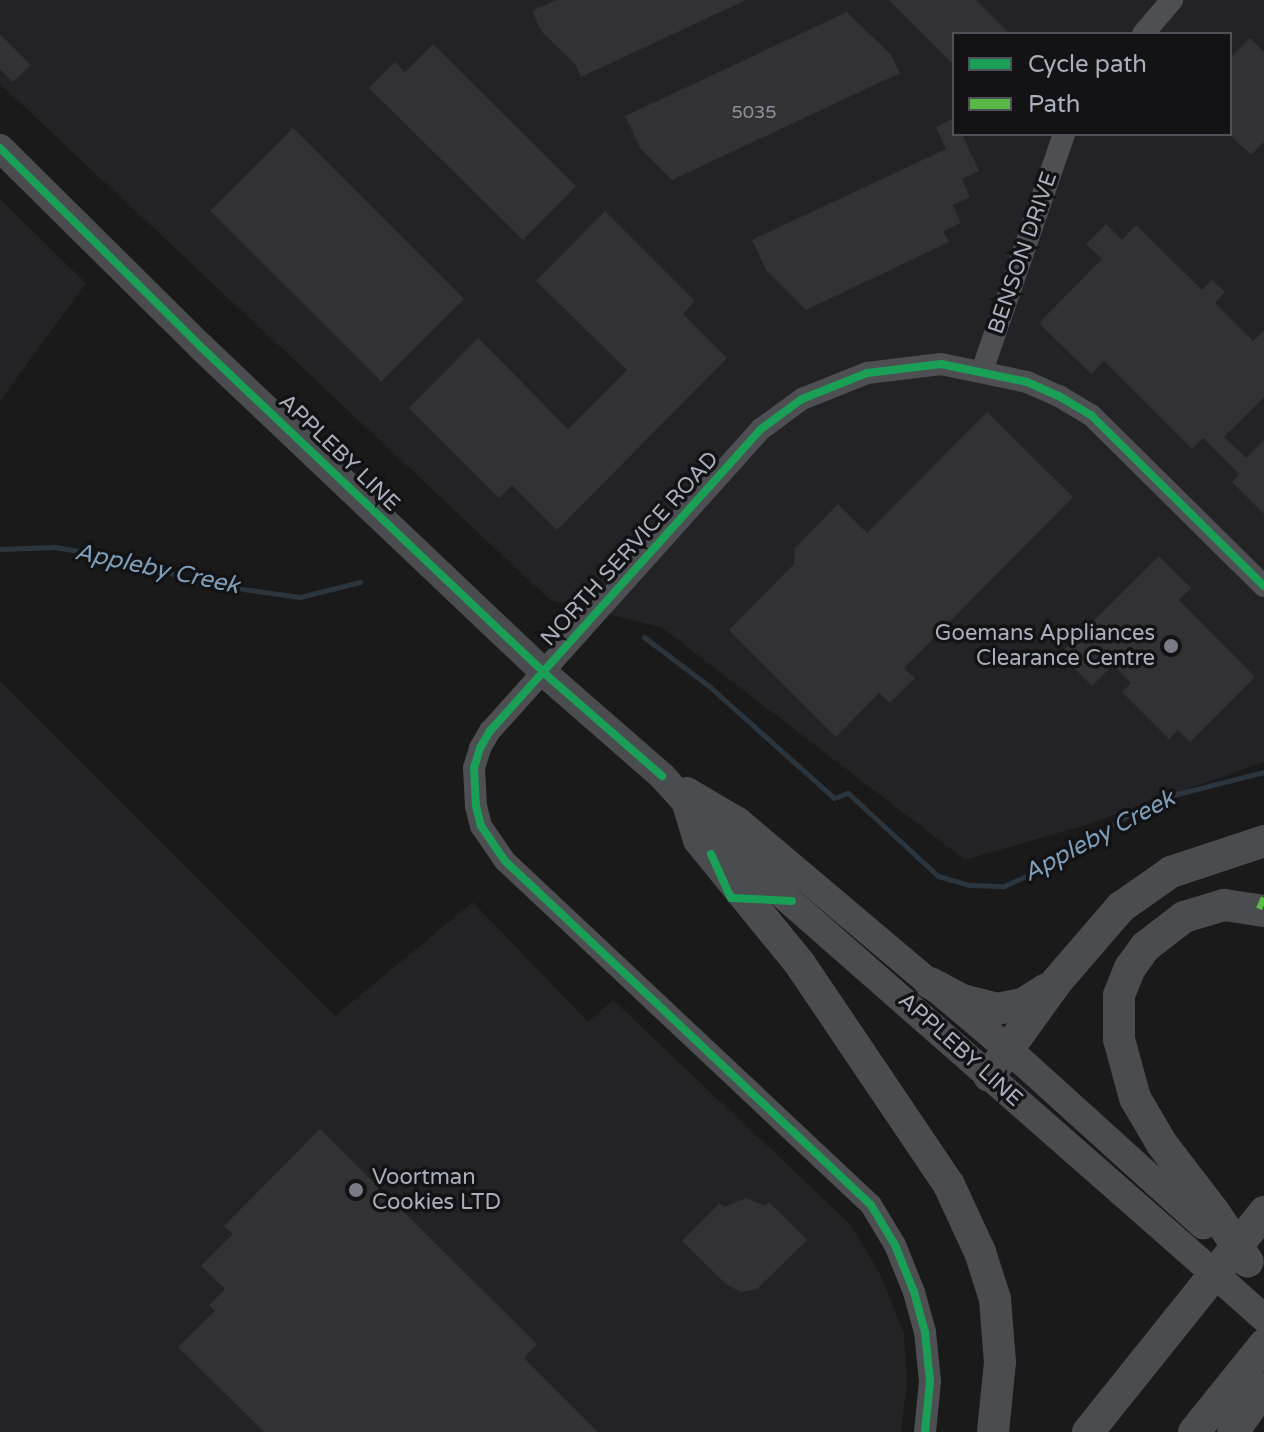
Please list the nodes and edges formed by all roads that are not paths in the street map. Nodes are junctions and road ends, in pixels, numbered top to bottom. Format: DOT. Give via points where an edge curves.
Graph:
graph roads {
  1 [pos="1172,0"];
  2 [pos="1145,32"];
  3 [pos="1063,136"];
  4 [pos="0,148"];
  5 [pos="982,371"];
  6 [pos="1264,586"];
  7 [pos="544,673"];
  8 [pos="662,776"];
  9 [pos="689,807"];
  10 [pos="1264,841"];
  11 [pos="1264,911"];
  12 [pos="1058,980"];
  13 [pos="930,983"];
  14 [pos="1008,1049"];
  15 [pos="989,1076"];
  16 [pos="1264,1188"];
  17 [pos="1264,1212"];
  18 [pos="1209,1219"];
  19 [pos="1256,1269"];
  20 [pos="1264,1318"];
  21 [pos="1264,1345"];
  22 [pos="1264,1388"];
  23 [pos="1115,1398"];
  24 [pos="925,1432"];
  25 [pos="993,1432"];
  26 [pos="1088,1432"];
  27 [pos="1194,1432"];
  28 [pos="1233,1432"];
  1 -- 2 [label="street"];
  3 -- 5 [label="street, BENSON DRIVE"];
  4 -- 7 [label="main road, APPLEBY LINE"];
  5 -- 6 [label="street, NORTH SERVICE ROAD" via="1027,382 1091,415"];
  5 -- 7 [label="street, NORTH SERVICE ROAD" via="941,364 902,366 867,373 802,399 761,429"];
  7 -- 8 [label="main road, APPLEBY LINE"];
  7 -- 24 [label="street, NORTH SERVICE ROAD" via="480,748 473,787 481,826 505,861 871,1205 895,1245 925,1332 930,1381"];
  8 -- 9 [label="main road, APPLEBY LINE"];
  8 -- 13 [label="main road, APPLEBY LINE" via="738,821"];
  9 -- 15 [label="main road, APPLEBY LINE"];
  9 -- 25 [label="highway" via="699,840 800,964 949,1185 995,1299 1000,1362"];
  10 -- 12 [label="highway" via="1181,868 1145,887"];
  11 -- 18 [label="highway" via="1224,905 1184,917 1145,947 1119,995 1119,1039 1135,1098"];
  12 -- 13 [label="highway" via="1034,999 997,1009 962,1000"];
  12 -- 14 [label="highway"];
  13 -- 14 [label="main road, APPLEBY LINE"];
  14 -- 15 [label="highway"];
  14 -- 18 [label="main road, APPLEBY LINE"];
  15 -- 20 [label="main road, APPLEBY LINE, bridge"];
  16 -- 23 [label="highway"];
  17 -- 23 [label="highway"];
  18 -- 19 [label="highway, bridge"];
  21 -- 27 [label="highway"];
  22 -- 28 [label="highway"];
  23 -- 26 [label="highway"];
}
